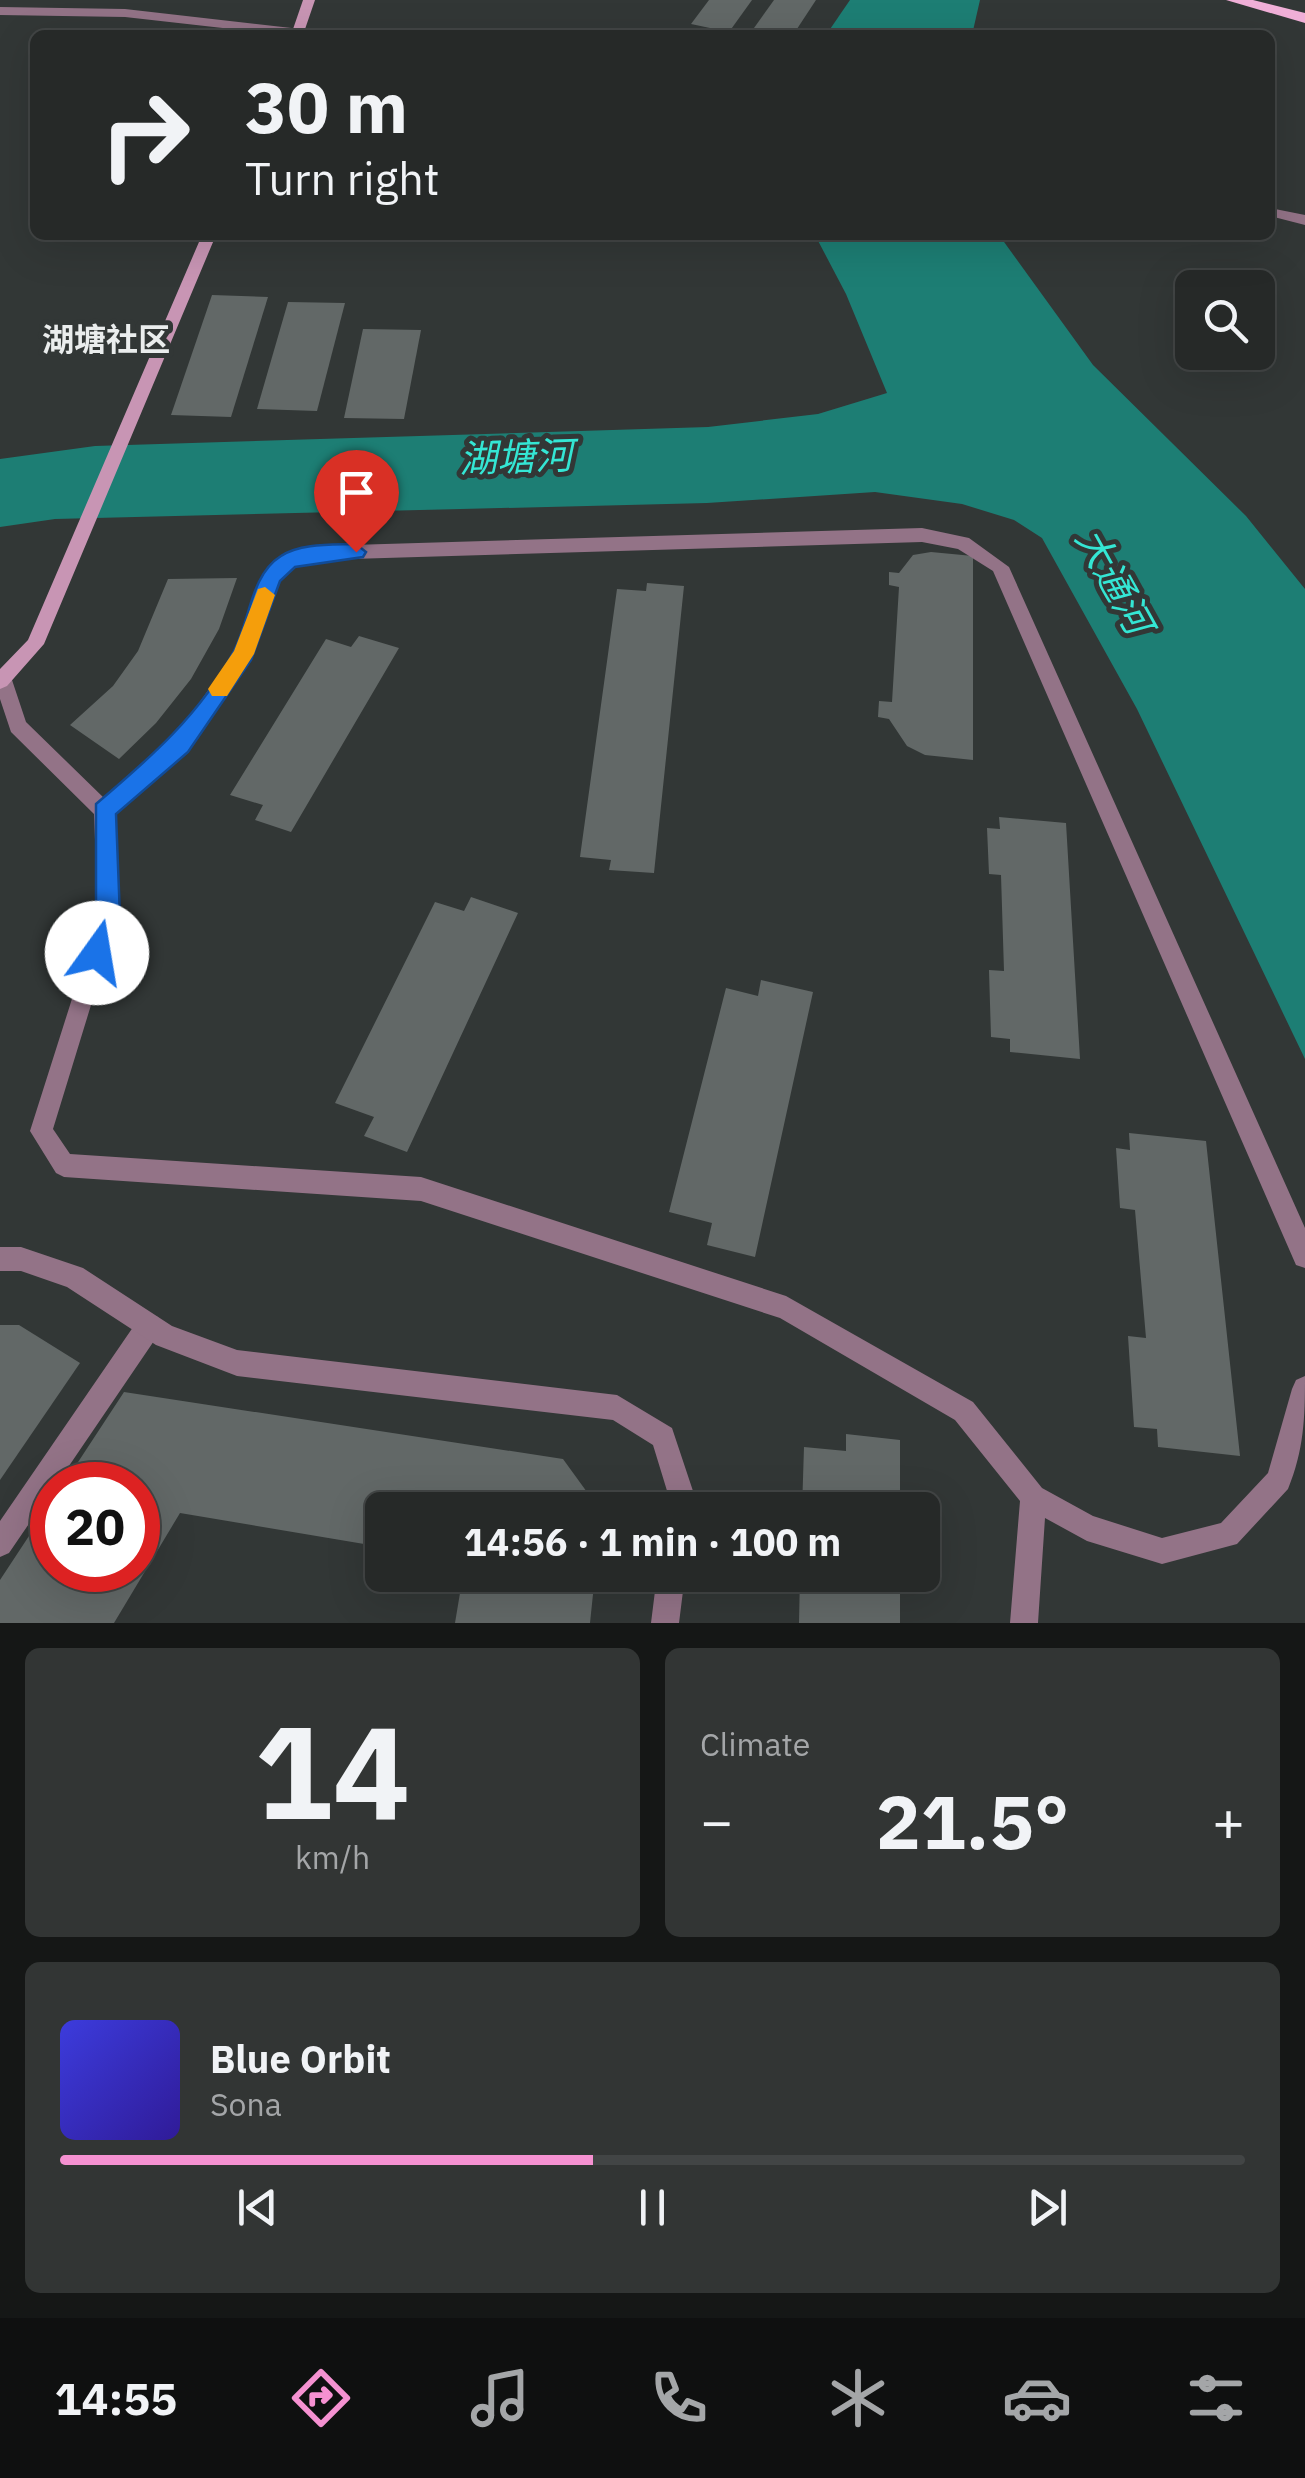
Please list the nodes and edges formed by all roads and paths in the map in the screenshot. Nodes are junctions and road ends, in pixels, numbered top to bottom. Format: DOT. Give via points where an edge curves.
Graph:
graph roads {
  1 [pos="309,0"];
  2 [pos="1234,0"];
  3 [pos="0,12"];
  4 [pos="1305,18"];
  5 [pos="265,30"];
  6 [pos="299,30"];
  7 [pos="1275,213"];
  8 [pos="1305,220"];
  9 [pos="206,240"];
  10 [pos="2,680"];
  11 [pos="104,810"];
  12 [pos="1305,1256"];
  13 [pos="0,1258"];
  14 [pos="149,1326"];
  15 [pos="1305,1389"];
  16 [pos="679,1492"];
  17 [pos="1033,1496"];
  18 [pos="0,1544"];
  19 [pos="669,1592"];
  20 [pos="666,1623"];
  21 [pos="1024,1623"];
  1 -- 6 [label="street"];
  2 -- 4 [label="main road"];
  3 -- 5 [label="street" via="124,13"];
  7 -- 8 [label="street"];
  9 -- 10 [label="street" via="35,644"];
  10 -- 11 [label="street" via="18,726"];
  11 -- 12 [label="street" via="180,746 244,654 271,578 288,561 318,552 883,536 963,543 1000,566"];
  11 -- 17 [label="street" via="108,917 41,1130 64,1165 421,1188 786,1308 964,1411"];
  13 -- 14 [label="street" via="21,1258 74,1277"];
  14 -- 16 [label="street" via="236,1364 618,1408 663,1436"];
  14 -- 18 [label="street"];
  15 -- 17 [label="street" via="1279,1480 1228,1535 1162,1551 1087,1528"];
  17 -- 21 [label="street"];
  19 -- 20 [label="street"];
}
